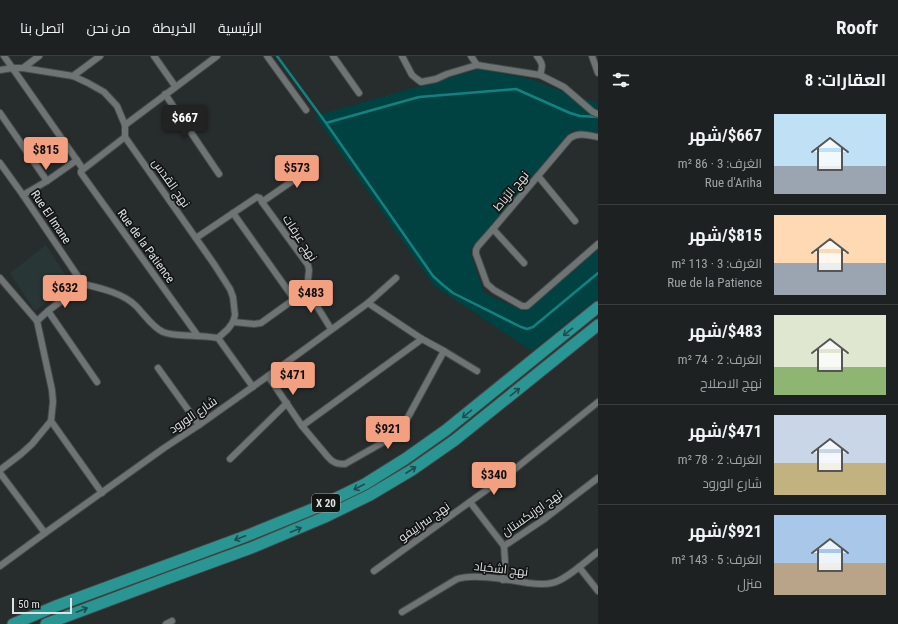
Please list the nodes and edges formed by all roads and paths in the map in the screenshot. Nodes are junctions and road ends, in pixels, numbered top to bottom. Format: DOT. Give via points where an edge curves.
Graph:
graph roads {
  1 [pos="4,56"];
  2 [pos="39,56"];
  3 [pos="100,56"];
  4 [pos="155,56"];
  5 [pos="217,56"];
  6 [pos="267,56"];
  7 [pos="333,56"];
  8 [pos="402,56"];
  9 [pos="471,56"];
  10 [pos="537,56"];
  11 [pos="592,56"];
  12 [pos="477,65"];
  13 [pos="13,68"];
  14 [pos="23,68"];
  15 [pos="0,70"];
  16 [pos="598,73"];
  17 [pos="540,75"];
  18 [pos="73,76"];
  19 [pos="175,86"];
  20 [pos="359,93"];
  21 [pos="165,94"];
  22 [pos="306,110"];
  23 [pos="0,113"];
  24 [pos="598,114"];
  25 [pos="126,125"];
  26 [pos="125,137"];
  27 [pos="598,137"];
  28 [pos="78,160"];
  29 [pos="0,163"];
  30 [pos="83,169"];
  31 [pos="218,174"];
  32 [pos="301,175"];
  33 [pos="538,176"];
  34 [pos="47,181"];
  35 [pos="23,195"];
  36 [pos="262,202"];
  37 [pos="233,213"];
  38 [pos="574,220"];
  39 [pos="493,229"];
  40 [pos="196,238"];
  41 [pos="598,244"];
  42 [pos="524,263"];
  43 [pos="0,278"];
  44 [pos="396,278"];
  45 [pos="83,284"];
  46 [pos="307,290"];
  47 [pos="294,299"];
  48 [pos="368,303"];
  49 [pos="598,307"];
  50 [pos="48,311"];
  51 [pos="37,321"];
  52 [pos="234,322"];
  53 [pos="598,325"];
  54 [pos="331,329"];
  55 [pos="198,336"];
  56 [pos="218,338"];
  57 [pos="422,339"];
  58 [pos="444,351"];
  59 [pos="158,368"];
  60 [pos="477,371"];
  61 [pos="268,376"];
  62 [pos="97,382"];
  63 [pos="253,387"];
  64 [pos="598,402"];
  65 [pos="286,403"];
  66 [pos="51,421"];
  67 [pos="199,425"];
  68 [pos="302,426"];
  69 [pos="230,459"];
  70 [pos="0,470"];
  71 [pos="0,473"];
  72 [pos="598,478"];
  73 [pos="102,493"];
  74 [pos="470,502"];
  75 [pos="45,533"];
  76 [pos="504,546"];
  77 [pos="598,552"];
  78 [pos="0,566"];
  79 [pos="579,567"];
  80 [pos="374,571"];
  81 [pos="503,580"];
  82 [pos="598,591"];
  83 [pos="402,612"];
  84 [pos="13,624"];
  85 [pos="46,624"];
  1 -- 13 [label="street, Rue de la Patience"];
  2 -- 14 [label="street"];
  3 -- 18 [label="street"];
  4 -- 19 [label="street"];
  5 -- 19 [label="street"];
  6 -- 22 [label="street"];
  7 -- 20 [label="street"];
  8 -- 12 [label="street" via="412,75 422,82"];
  9 -- 12 [label="street"];
  10 -- 17 [label="street" via="542,62"];
  11 -- 16 [label="street"];
  12 -- 17 [label="street"];
  13 -- 14 [label="street"];
  13 -- 15 [label="street"];
  13 -- 28 [label="street, Rue de la Patience"];
  14 -- 18 [label="street"];
  17 -- 24 [label="street" via="564,87"];
  18 -- 25 [label="street" via="104,92 120,111"];
  19 -- 21 [label="street"];
  21 -- 25 [label="street"];
  21 -- 31 [label="street"];
  23 -- 34 [label="street"];
  25 -- 26 [label="street"];
  26 -- 30 [label="street"];
  26 -- 40 [label="street, نهج القدس"];
  27 -- 33 [label="street, نهج الرّباط" via="575,134"];
  28 -- 30 [label="street, Rue de la Patience"];
  28 -- 34 [label="street"];
  29 -- 35 [label="street, Rue El Imane"];
  30 -- 55 [label="street, Rue de la Patience" via="81,174"];
  32 -- 36 [label="street"];
  33 -- 38 [label="street"];
  33 -- 39 [label="street, نهج الرّباط"];
  34 -- 35 [label="street"];
  35 -- 45 [label="street, Rue El Imane"];
  36 -- 37 [label="street" via="257,197"];
  36 -- 46 [label="street, نهج عرفات" via="308,265"];
  37 -- 40 [label="street"];
  37 -- 47 [label="street"];
  39 -- 41 [label="street, نهج الرّباط" via="476,250 487,284 522,306 527,306"];
  39 -- 42 [label="street"];
  40 -- 52 [label="street, نهج القدس" via="233,297"];
  43 -- 51 [label="street"];
  44 -- 48 [label="street, شارع الورود"];
  45 -- 50 [label="street"];
  45 -- 55 [label="street" via="105,289 128,300 167,334"];
  46 -- 47 [label="street"];
  46 -- 54 [label="street"];
  47 -- 52 [label="street" via="261,323"];
  48 -- 54 [label="street, شارع الورود"];
  48 -- 57 [label="street"];
  49 -- 84 [label="highway, X 20, one-way" via="446,430 365,484 320,506 246,536"];
  50 -- 51 [label="street"];
  50 -- 62 [label="street"];
  51 -- 66 [label="street" via="52,390"];
  52 -- 56 [label="street"];
  85 -- 53 [label="highway, X 20, one-way" via="251,548 370,495 455,440"];
  54 -- 61 [label="street, شارع الورود"];
  55 -- 56 [label="street"];
  56 -- 63 [label="street"];
  57 -- 58 [label="street"];
  57 -- 68 [label="street"];
  58 -- 60 [label="street"];
  58 -- 68 [label="street" via="396,436 345,464 332,462"];
  59 -- 67 [label="street"];
  61 -- 63 [label="street, شارع الورود"];
  61 -- 65 [label="street"];
  63 -- 67 [label="street, شارع الورود"];
  64 -- 74 [label="street, نهج سراييفو" via="510,474"];
  65 -- 68 [label="street"];
  65 -- 69 [label="street"];
  66 -- 70 [label="street" via="32,444"];
  66 -- 73 [label="street"];
  67 -- 73 [label="street, شارع الورود"];
  71 -- 75 [label="street"];
  72 -- 76 [label="street, نهج اوزبكستان"];
  73 -- 75 [label="street, شارع الورود"];
  74 -- 76 [label="street, نهج اوزبكستان"];
  74 -- 80 [label="street, نهج سراييفو"];
  75 -- 78 [label="street, شارع الورود"];
  76 -- 81 [label="street"];
  77 -- 79 [label="street, نهج اشخباد"];
  79 -- 81 [label="street, نهج اشخباد" via="553,583"];
  79 -- 82 [label="street"];
  81 -- 83 [label="street, نهج اشخباد" via="462,577"];
}
